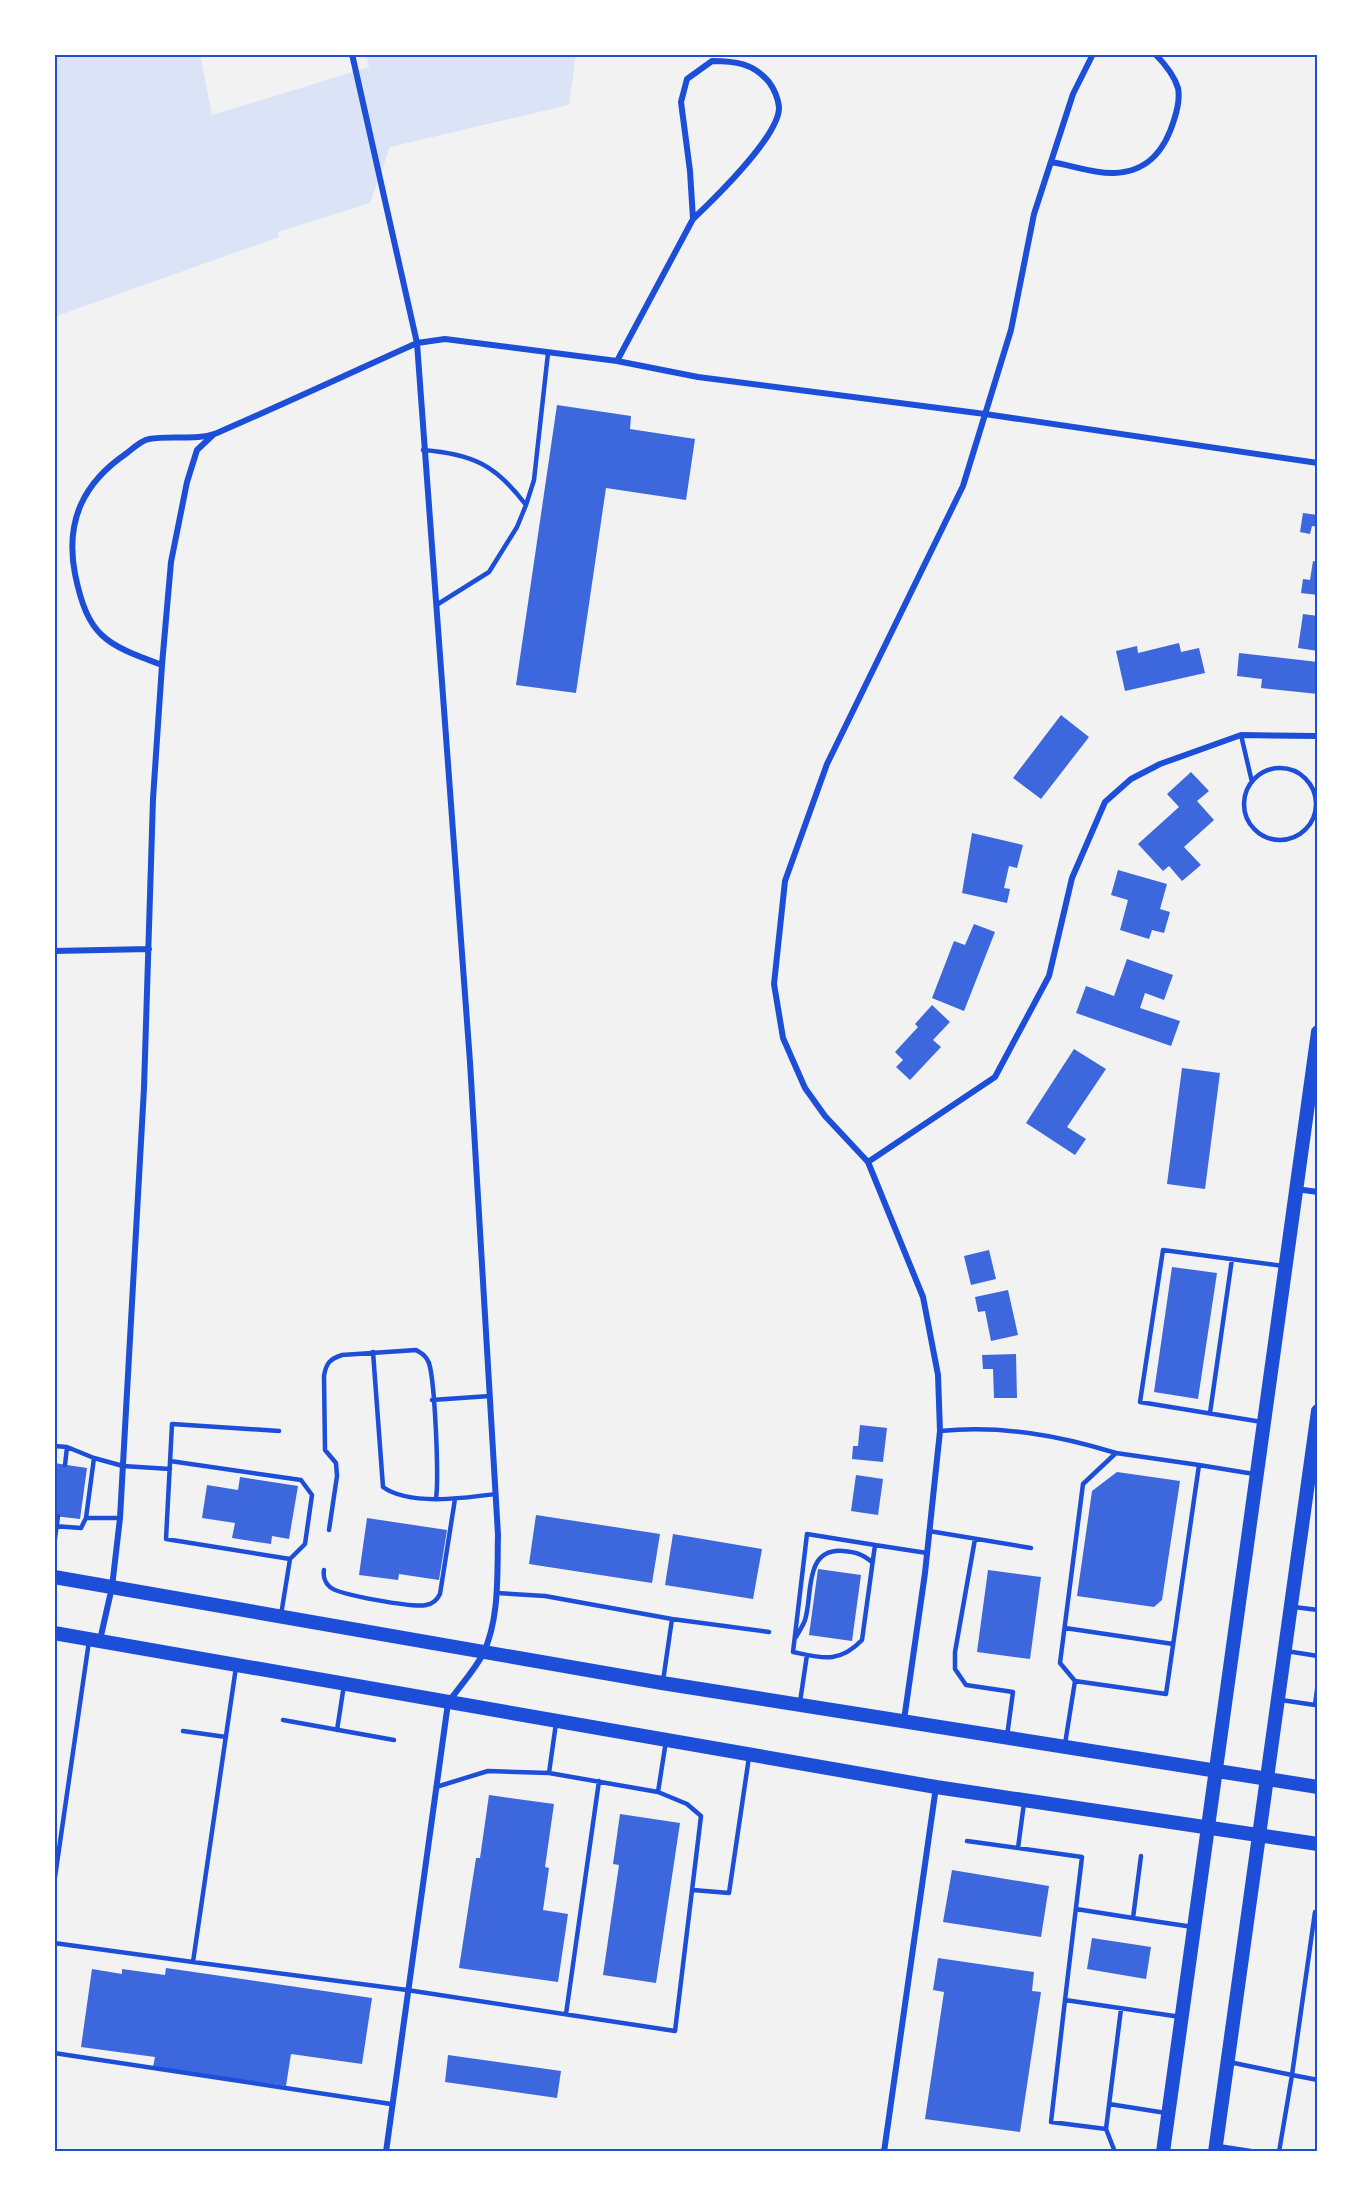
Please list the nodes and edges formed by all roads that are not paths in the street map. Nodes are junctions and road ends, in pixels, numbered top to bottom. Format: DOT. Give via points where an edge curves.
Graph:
graph roads {
  1 [pos="352,54"];
  2 [pos="1093,54"];
  3 [pos="1155,54"];
  4 [pos="1051,162"];
  5 [pos="693,219"];
  6 [pos="417,343"];
  7 [pos="548,353"];
  8 [pos="617,361"];
  9 [pos="985,414"];
  10 [pos="214,434"];
  11 [pos="423,450"];
  12 [pos="1318,463"];
  13 [pos="526,505"];
  14 [pos="438,604"];
  15 [pos="162,665"];
  16 [pos="1241,735"];
  17 [pos="1318,736"];
  18 [pos="1252,782"];
  19 [pos="149,949"];
  20 [pos="54,951"];
  21 [pos="1318,1032"];
  22 [pos="868,1162"];
  23 [pos="1295,1189"];
  24 [pos="1318,1192"];
  25 [pos="1232,1259"];
  26 [pos="1284,1266"];
  27 [pos="373,1352"];
  28 [pos="490,1396"];
  29 [pos="432,1400"];
  30 [pos="1318,1411"];
  31 [pos="1210,1413"];
  32 [pos="1262,1422"];
  33 [pos="279,1431"];
  34 [pos="940,1431"];
  35 [pos="1317,1437"];
  36 [pos="54,1446"];
  37 [pos="67,1448"];
  38 [pos="1116,1453"];
  39 [pos="94,1458"];
  40 [pos="170,1461"];
  41 [pos="65,1465"];
  42 [pos="1199,1465"];
  43 [pos="123,1466"];
  44 [pos="170,1469"];
  45 [pos="1255,1474"];
  46 [pos="1313,1492"];
  47 [pos="496,1494"];
  48 [pos="436,1499"];
  49 [pos="455,1499"];
  50 [pos="58,1516"];
  51 [pos="86,1518"];
  52 [pos="120,1518"];
  53 [pos="55,1526"];
  54 [pos="329,1530"];
  55 [pos="929,1531"];
  56 [pos="975,1539"];
  57 [pos="875,1545"];
  58 [pos="54,1546"];
  59 [pos="1031,1548"];
  60 [pos="927,1553"];
  61 [pos="290,1559"];
  62 [pos="872,1562"];
  63 [pos="324,1570"];
  64 [pos="54,1577"];
  65 [pos="112,1587"];
  66 [pos="496,1593"];
  67 [pos="1292,1606"];
  68 [pos="1318,1610"];
  69 [pos="281,1617"];
  70 [pos="672,1619"];
  71 [pos="1065,1628"];
  72 [pos="769,1632"];
  73 [pos="54,1633"];
  74 [pos="795,1638"];
  75 [pos="95,1639"];
  76 [pos="1173,1644"];
  77 [pos="1286,1651"];
  78 [pos="483,1653"];
  79 [pos="807,1654"];
  80 [pos="1318,1656"];
  81 [pos="237,1664"];
  82 [pos="1075,1681"];
  83 [pos="662,1683"];
  84 [pos="344,1684"];
  85 [pos="1318,1684"];
  86 [pos="1280,1699"];
  87 [pos="448,1702"];
  88 [pos="799,1706"];
  89 [pos="283,1720"];
  90 [pos="557,1720"];
  91 [pos="904,1723"];
  92 [pos="338,1730"];
  93 [pos="183,1731"];
  94 [pos="226,1737"];
  95 [pos="1006,1738"];
  96 [pos="394,1740"];
  97 [pos="666,1740"];
  98 [pos="1064,1747"];
  99 [pos="749,1754"];
  100 [pos="1214,1771"];
  101 [pos="549,1773"];
  102 [pos="1268,1780"];
  103 [pos="599,1781"];
  104 [pos="436,1787"];
  105 [pos="936,1787"];
  106 [pos="1318,1787"];
  107 [pos="658,1792"];
  108 [pos="1024,1800"];
  109 [pos="1206,1828"];
  110 [pos="1260,1836"];
  111 [pos="967,1841"];
  112 [pos="1318,1844"];
  113 [pos="1018,1848"];
  114 [pos="1141,1856"];
  115 [pos="54,1884"];
  116 [pos="693,1890"];
  117 [pos="1076,1909"];
  118 [pos="1318,1913"];
  119 [pos="1133,1918"];
  120 [pos="1193,1927"];
  121 [pos="54,1943"];
  122 [pos="193,1962"];
  123 [pos="407,1990"];
  124 [pos="1065,2000"];
  125 [pos="1121,2008"];
  126 [pos="566,2014"];
  127 [pos="1181,2017"];
  128 [pos="54,2053"];
  129 [pos="1229,2062"];
  130 [pos="1292,2074"];
  131 [pos="1318,2080"];
  132 [pos="391,2104"];
  133 [pos="1109,2104"];
  134 [pos="1168,2113"];
  135 [pos="1106,2129"];
  136 [pos="1216,2149"];
  137 [pos="386,2152"];
  138 [pos="884,2152"];
  139 [pos="1115,2152"];
  140 [pos="1163,2152"];
  141 [pos="1257,2152"];
  142 [pos="1279,2152"];
  1 -- 6 [label="street"];
  2 -- 4 [label="street" via="1073,94"];
  3 -- 4 [label="street" via="1172,74 1178,90 1169,137 1157,157 1144,167 1114,173"];
  4 -- 9 [label="street" via="1034,214 1011,330"];
  5 -- 5 [label="street" via="724,189 771,131 779,109 775,90 759,71 738,61 712,61 687,79 681,102"];
  5 -- 8 [label="street"];
  6 -- 7 [label="street" via="446,339"];
  6 -- 10 [label="street"];
  6 -- 11 [label="street"];
  7 -- 8 [label="street"];
  7 -- 13 [label="lane" via="534,480"];
  8 -- 9 [label="street" via="698,376"];
  9 -- 12 [label="street"];
  9 -- 22 [label="street" via="963,486 827,764 785,881 774,984 783,1038 805,1088"];
  10 -- 15 [label="street" via="196,450 187,482 171,562"];
  10 -- 15 [label="street" via="147,439 104,468 82,499 75,527 73,559 80,598 96,632 116,648"];
  11 -- 13 [label="lane" via="459,453 488,465 510,483"];
  11 -- 14 [label="street"];
  13 -- 14 [label="lane" via="489,572"];
  14 -- 28 [label="street"];
  15 -- 19 [label="street"];
  16 -- 17 [label="street"];
  16 -- 18 [label="lane"];
  16 -- 22 [label="street" via="1160,764 1131,779 1105,802 1072,878 1048,976 995,1077"];
  18 -- 18 [label="lane" via="1244,803 1250,824 1258,832 1278,840 1290,839 1309,826 1316,803 1313,790 1297,772 1273,769"];
  19 -- 20 [label="street"];
  19 -- 43 [label="street"];
  21 -- 23 [label="main road"];
  22 -- 34 [label="street" via="923,1298 938,1376"];
  23 -- 24 [label="street"];
  23 -- 26 [label="main road"];
  25 -- 26 [label="lane"];
  25 -- 31 [label="lane"];
  25 -- 31 [label="lane" via="1163,1250 1140,1402"];
  26 -- 32 [label="main road"];
  27 -- 29 [label="lane" via="416,1350 425,1355"];
  27 -- 48 [label="lane" via="383,1487 391,1493"];
  27 -- 54 [label="lane" via="342,1354 325,1365 325,1450 336,1463 337,1476"];
  28 -- 29 [label="lane"];
  28 -- 47 [label="street"];
  29 -- 48 [label="lane"];
  30 -- 35 [label="main road"];
  31 -- 32 [label="lane"];
  32 -- 45 [label="main road"];
  33 -- 40 [label="lane" via="172,1424"];
  34 -- 38 [label="lane" via="1010,1429 1047,1434"];
  34 -- 55 [label="street"];
  35 -- 46 [label="main road"];
  36 -- 37 [label="lane"];
  37 -- 39 [label="lane"];
  37 -- 41 [label="lane"];
  38 -- 42 [label="lane"];
  38 -- 71 [label="lane" via="1083,1484"];
  39 -- 43 [label="lane"];
  39 -- 51 [label="lane"];
  40 -- 44 [label="lane"];
  40 -- 61 [label="lane" via="301,1480 312,1495 304,1544"];
  42 -- 45 [label="lane"];
  42 -- 76 [label="lane"];
  43 -- 44 [label="lane"];
  43 -- 52 [label="street"];
  44 -- 61 [label="lane" via="166,1539"];
  45 -- 100 [label="main road"];
  46 -- 67 [label="main road"];
  47 -- 49 [label="lane"];
  47 -- 66 [label="street"];
  48 -- 49 [label="lane"];
  49 -- 63 [label="lane" via="437,1601 425,1606 339,1592 330,1587"];
  50 -- 53 [label="lane"];
  51 -- 52 [label="lane"];
  51 -- 53 [label="lane" via="81,1528"];
  52 -- 65 [label="street"];
  53 -- 58 [label="lane"];
  55 -- 56 [label="lane"];
  55 -- 60 [label="street"];
  56 -- 59 [label="lane"];
  56 -- 95 [label="lane" via="955,1670 966,1685 1013,1692"];
  57 -- 60 [label="lane"];
  57 -- 62 [label="lane"];
  57 -- 74 [label="lane" via="807,1534"];
  60 -- 91 [label="street"];
  61 -- 69 [label="lane"];
  62 -- 74 [label="lane" via="861,1552 839,1550 824,1555 816,1564 805,1620"];
  62 -- 79 [label="lane" via="862,1640 851,1652 834,1659"];
  64 -- 65 [label="main road"];
  65 -- 69 [label="main road"];
  65 -- 75 [label="street"];
  66 -- 70 [label="lane" via="545,1596"];
  66 -- 78 [label="street"];
  67 -- 68 [label="lane"];
  67 -- 77 [label="main road"];
  69 -- 78 [label="main road"];
  70 -- 72 [label="lane"];
  70 -- 83 [label="lane"];
  71 -- 76 [label="lane"];
  71 -- 82 [label="lane" via="1060,1663"];
  73 -- 75 [label="main road"];
  74 -- 79 [label="lane" via="793,1652"];
  75 -- 81 [label="main road"];
  75 -- 115 [label="lane"];
  76 -- 82 [label="lane" via="1166,1694"];
  77 -- 80 [label="lane"];
  77 -- 86 [label="main road"];
  78 -- 83 [label="main road"];
  78 -- 87 [label="street"];
  79 -- 88 [label="lane"];
  81 -- 84 [label="main road"];
  81 -- 94 [label="lane"];
  82 -- 98 [label="lane"];
  83 -- 88 [label="main road"];
  84 -- 87 [label="main road"];
  84 -- 92 [label="lane"];
  85 -- 86 [label="lane" via="1315,1705"];
  86 -- 102 [label="main road"];
  87 -- 90 [label="main road"];
  87 -- 104 [label="street"];
  88 -- 91 [label="main road"];
  89 -- 92 [label="lane"];
  90 -- 97 [label="main road"];
  90 -- 101 [label="lane"];
  91 -- 95 [label="main road"];
  92 -- 96 [label="lane"];
  93 -- 94 [label="lane"];
  94 -- 122 [label="lane"];
  95 -- 98 [label="main road"];
  97 -- 99 [label="main road"];
  97 -- 107 [label="lane"];
  98 -- 100 [label="main road"];
  99 -- 105 [label="main road"];
  99 -- 116 [label="lane" via="729,1893"];
  100 -- 102 [label="main road"];
  100 -- 109 [label="main road"];
  101 -- 103 [label="lane"];
  101 -- 104 [label="lane" via="488,1771"];
  102 -- 106 [label="main road"];
  102 -- 110 [label="main road"];
  103 -- 107 [label="lane"];
  103 -- 126 [label="lane"];
  104 -- 123 [label="street"];
  105 -- 108 [label="main road"];
  105 -- 138 [label="street"];
  107 -- 116 [label="lane" via="687,1804 701,1816"];
  108 -- 109 [label="main road"];
  108 -- 113 [label="lane"];
  109 -- 110 [label="main road"];
  109 -- 120 [label="main road"];
  110 -- 112 [label="main road"];
  110 -- 129 [label="main road"];
  111 -- 113 [label="lane"];
  113 -- 117 [label="lane" via="1082,1857"];
  114 -- 119 [label="lane"];
  116 -- 126 [label="lane" via="675,2031"];
  117 -- 119 [label="lane"];
  117 -- 124 [label="lane"];
  118 -- 130 [label="lane" via="1315,1912"];
  119 -- 120 [label="lane"];
  120 -- 127 [label="main road"];
  121 -- 122 [label="lane"];
  122 -- 123 [label="lane"];
  123 -- 126 [label="lane"];
  123 -- 132 [label="street"];
  124 -- 125 [label="lane"];
  124 -- 135 [label="lane" via="1051,2122"];
  125 -- 127 [label="lane"];
  125 -- 133 [label="lane"];
  127 -- 134 [label="main road"];
  128 -- 132 [label="lane"];
  129 -- 130 [label="lane"];
  129 -- 136 [label="main road"];
  130 -- 131 [label="lane"];
  130 -- 142 [label="lane"];
  132 -- 137 [label="street"];
  133 -- 134 [label="lane"];
  133 -- 135 [label="lane"];
  134 -- 140 [label="main road"];
  135 -- 139 [label="lane"];
  136 -- 141 [label="lane"];
}
